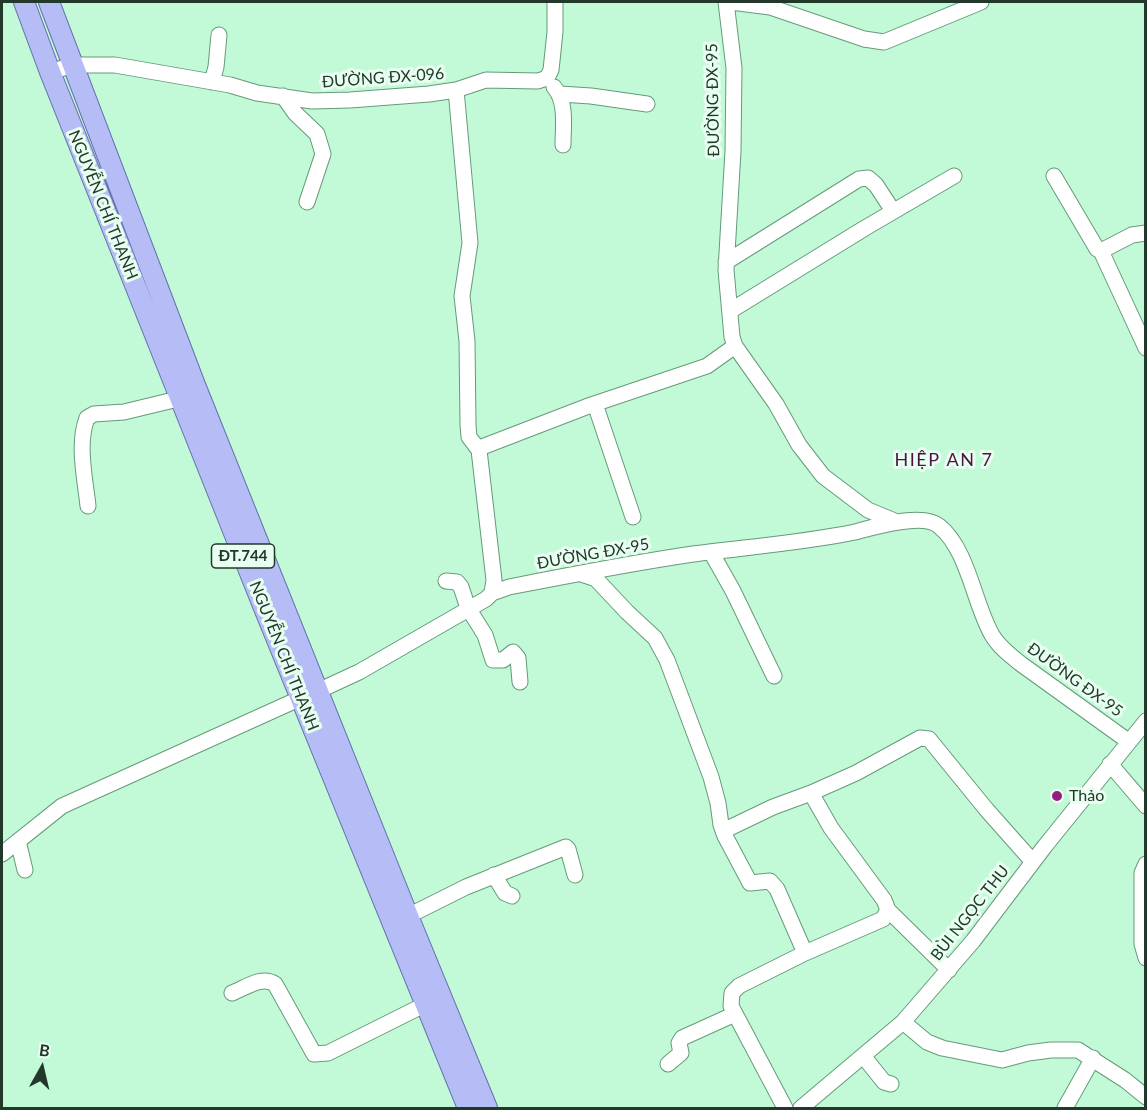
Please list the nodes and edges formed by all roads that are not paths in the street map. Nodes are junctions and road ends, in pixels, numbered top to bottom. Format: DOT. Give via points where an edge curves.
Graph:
graph roads {
  1 [pos="24,2"];
  2 [pos="49,2"];
  3 [pos="555,2"];
  4 [pos="726,2"];
  5 [pos="731,2"];
  6 [pos="981,2"];
  7 [pos="219,35"];
  8 [pos="73,65"];
  9 [pos="50,72"];
  10 [pos="547,78"];
  11 [pos="212,82"];
  12 [pos="456,90"];
  13 [pos="560,94"];
  14 [pos="283,96"];
  15 [pos="647,104"];
  16 [pos="563,145"];
  17 [pos="954,176"];
  18 [pos="1054,176"];
  19 [pos="307,202"];
  20 [pos="893,211"];
  21 [pos="1146,233"];
  22 [pos="1101,251"];
  23 [pos="726,262"];
  24 [pos="730,311"];
  25 [pos="735,346"];
  26 [pos="1146,348"];
  27 [pos="182,398"];
  28 [pos="595,404"];
  29 [pos="479,450"];
  30 [pos="87,506"];
  31 [pos="633,517"];
  32 [pos="899,523"];
  33 [pos="711,552"];
  34 [pos="581,574"];
  35 [pos="446,581"];
  36 [pos="492,593"];
  37 [pos="468,608"];
  38 [pos="774,676"];
  39 [pos="519,682"];
  40 [pos="309,694"];
  41 [pos="1146,721"];
  42 [pos="1128,741"];
  43 [pos="1110,764"];
  44 [pos="811,793"];
  45 [pos="1146,806"];
  46 [pos="723,831"];
  47 [pos="18,841"];
  48 [pos="2,854"];
  49 [pos="1033,861"];
  50 [pos="1146,864"];
  51 [pos="25,870"];
  52 [pos="494,875"];
  53 [pos="575,875"];
  54 [pos="512,896"];
  55 [pos="888,910"];
  56 [pos="400,920"];
  57 [pos="805,953"];
  58 [pos="1146,958"];
  59 [pos="949,970"];
  60 [pos="232,993"];
  61 [pos="426,1004"];
  62 [pos="735,1014"];
  63 [pos="903,1022"];
  64 [pos="864,1057"];
  65 [pos="1094,1058"];
  66 [pos="668,1064"];
  67 [pos="891,1084"];
  68 [pos="1145,1095"];
  69 [pos="477,1106"];
  70 [pos="785,1108"];
  71 [pos="801,1108"];
  72 [pos="1065,1108"];
  1 -- 9 [label="main road, NGUYỄN CHÍ THANH / ĐT.744"];
  2 -- 8 [label="main road, NGUYỄN CHÍ THANH / ĐT.744"];
  3 -- 10 [label="street" via="551,70"];
  4 -- 23 [label="street, ĐƯỜNG ĐX-95" via="734,68"];
  5 -- 6 [label="street" via="771,7 864,39 884,42"];
  7 -- 11 [label="street"];
  8 -- 9 [label="street, ĐƯỜNG ĐX-096"];
  8 -- 11 [label="street, ĐƯỜNG ĐX-096" via="115,65"];
  8 -- 40 [label="main road, NGUYỄN CHÍ THANH / ĐT.744"];
  9 -- 27 [label="main road, NGUYỄN CHÍ THANH / ĐT.744"];
  10 -- 12 [label="street, ĐƯỜNG ĐX-096" via="486,80"];
  10 -- 13 [label="street"];
  11 -- 14 [label="street, ĐƯỜNG ĐX-096"];
  12 -- 14 [label="street, ĐƯỜNG ĐX-096" via="350,100 312,101"];
  12 -- 29 [label="street" via="470,243 462,296 468,425 469,437"];
  13 -- 15 [label="street"];
  13 -- 16 [label="street"];
  14 -- 19 [label="street" via="317,134 323,154"];
  17 -- 20 [label="street"];
  18 -- 22 [label="street" via="1087,236"];
  20 -- 23 [label="street" via="876,185 868,178 859,179"];
  20 -- 24 [label="street"];
  21 -- 22 [label="street" via="1132,235"];
  22 -- 26 [label="street"];
  23 -- 24 [label="street, ĐƯỜNG ĐX-95"];
  24 -- 25 [label="street, ĐƯỜNG ĐX-95"];
  25 -- 28 [label="street" via="707,366"];
  25 -- 32 [label="street, ĐƯỜNG ĐX-95" via="823,476 868,510"];
  27 -- 30 [label="street" via="87,418 83,434"];
  27 -- 40 [label="main road, NGUYỄN CHÍ THANH / ĐT.744" via="264,608"];
  28 -- 29 [label="street"];
  28 -- 31 [label="street"];
  29 -- 36 [label="street" via="494,580"];
  32 -- 33 [label="street, ĐƯỜNG ĐX-95" via="829,537"];
  32 -- 42 [label="street, ĐƯỜNG ĐX-95" via="938,524 951,539 993,637 1006,652"];
  33 -- 34 [label="street, ĐƯỜNG ĐX-95"];
  33 -- 38 [label="street"];
  34 -- 36 [label="street, ĐƯỜNG ĐX-95"];
  34 -- 46 [label="street" via="596,579 655,638 711,777"];
  35 -- 37 [label="street" via="457,582"];
  36 -- 37 [label="street, ĐƯỜNG ĐX-95"];
  37 -- 39 [label="street" via="485,635 493,660 503,660 513,651 518,658"];
  37 -- 40 [label="street, ĐƯỜNG ĐX-95" via="359,672"];
  40 -- 47 [label="street, ĐƯỜNG ĐX-95" via="62,806"];
  40 -- 56 [label="main road, NGUYỄN CHÍ THANH / ĐT.744"];
  41 -- 42 [label="street, BÙI NGỌC THU"];
  42 -- 43 [label="street, BÙI NGỌC THU"];
  43 -- 45 [label="street"];
  43 -- 49 [label="street, BÙI NGỌC THU"];
  44 -- 46 [label="street"];
  44 -- 49 [label="street" via="920,738 929,739"];
  44 -- 55 [label="street"];
  46 -- 57 [label="street" via="750,883 770,881 777,889"];
  47 -- 48 [label="street, ĐƯỜNG ĐX-95"];
  47 -- 51 [label="street"];
  49 -- 59 [label="street, BÙI NGỌC THU"];
  50 -- 58 [label="street" via="1142,873 1142,944"];
  52 -- 53 [label="street" via="566,847"];
  52 -- 54 [label="street" via="505,893"];
  52 -- 56 [label="street"];
  55 -- 57 [label="street" via="883,919"];
  55 -- 59 [label="street"];
  56 -- 61 [label="main road, NGUYỄN CHÍ THANH / ĐT.744"];
  56 -- 69 [label="main road, NGUYỄN CHÍ THANH / ĐT.744"];
  57 -- 62 [label="street" via="739,986 732,993 730,1006"];
  59 -- 63 [label="street, BÙI NGỌC THU"];
  60 -- 61 [label="street" via="263,980 275,984 308,1046 314,1054 321,1055"];
  61 -- 69 [label="main road, NGUYỄN CHÍ THANH / ĐT.744"];
  62 -- 66 [label="street" via="682,1038 681,1053"];
  62 -- 70 [label="street"];
  63 -- 64 [label="street, BÙI NGỌC THU"];
  63 -- 65 [label="street" via="927,1042 969,1055 1002,1060 1070,1049"];
  64 -- 67 [label="street" via="884,1082"];
  64 -- 71 [label="street, BÙI NGỌC THU"];
  65 -- 68 [label="street"];
  65 -- 72 [label="street"];
}
